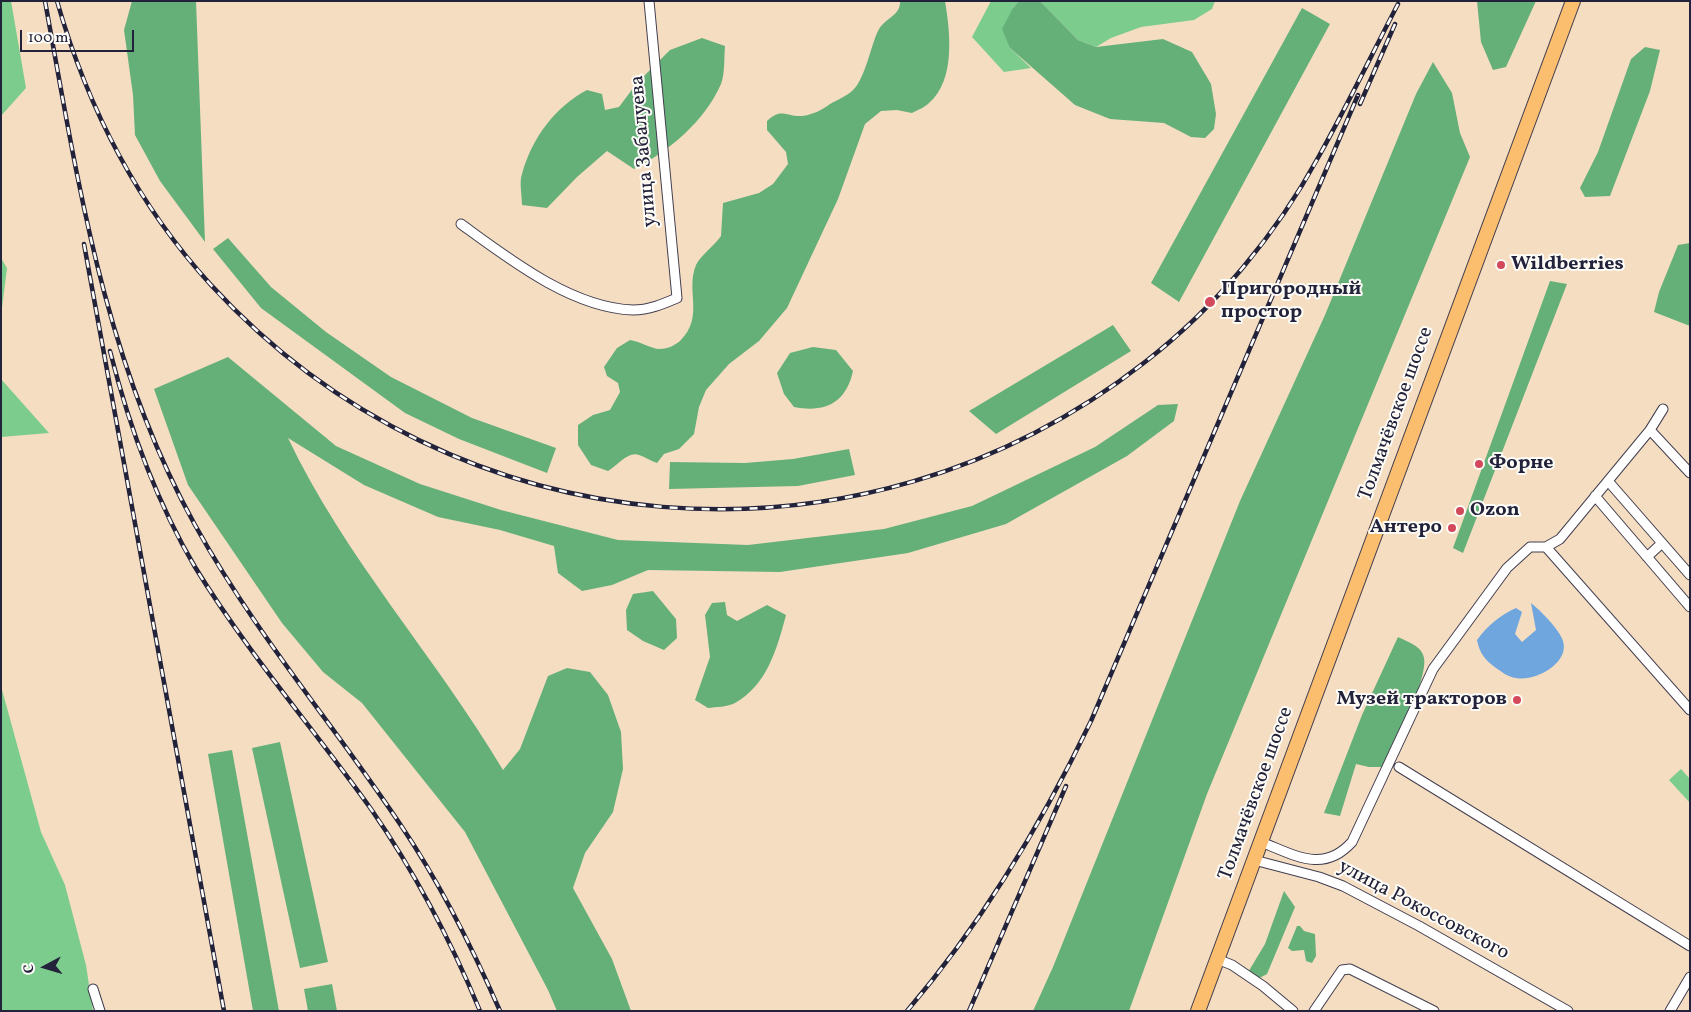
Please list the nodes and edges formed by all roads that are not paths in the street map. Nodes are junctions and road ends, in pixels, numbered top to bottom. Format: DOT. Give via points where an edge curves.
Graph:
graph roads {
  1 [pos="650,1"];
  2 [pos="1573,1"];
  3 [pos="461,224"];
  4 [pos="1663,409"];
  5 [pos="1650,430"];
  6 [pos="1690,473"];
  7 [pos="1608,481"];
  8 [pos="1595,496"];
  9 [pos="1662,543"];
  10 [pos="1546,547"];
  11 [pos="1647,556"];
  12 [pos="1690,575"];
  13 [pos="1690,607"];
  14 [pos="1690,710"];
  15 [pos="1399,767"];
  16 [pos="1261,842"];
  17 [pos="1254,860"];
  18 [pos="1690,946"];
  19 [pos="1217,959"];
  20 [pos="1690,977"];
  21 [pos="93,989"];
  22 [pos="100,1011"];
  23 [pos="1198,1011"];
  24 [pos="1293,1011"];
  25 [pos="1314,1011"];
  26 [pos="1434,1011"];
  27 [pos="1568,1011"];
  28 [pos="1670,1011"];
  1 -- 3 [label="street, улица Забалуева" via="677,298 660,306 634,310 604,305 571,294 507,257"];
  2 -- 16 [label="main road, Толмачёвское шоссе"];
  4 -- 5 [label="street"];
  5 -- 6 [label="street"];
  5 -- 7 [label="street"];
  7 -- 8 [label="street"];
  7 -- 9 [label="street"];
  8 -- 10 [label="street" via="1560,539"];
  8 -- 11 [label="street"];
  9 -- 11 [label="street"];
  9 -- 12 [label="street"];
  10 -- 14 [label="street"];
  10 -- 16 [label="street" via="1530,547 1507,568 1433,669 1352,842 1341,853 1324,860 1306,859"];
  11 -- 13 [label="street"];
  15 -- 18 [label="street"];
  16 -- 17 [label="main road, Толмачёвское шоссе"];
  17 -- 19 [label="main road, Толмачёвское шоссе"];
  17 -- 27 [label="street, улица Рокоссовского" via="1343,886"];
  19 -- 23 [label="main road, Толмачёвское шоссе"];
  19 -- 24 [label="street" via="1263,986"];
  20 -- 28 [label="street"];
  21 -- 22 [label="street"];
  25 -- 26 [label="street" via="1337,975 1350,969"];
}
